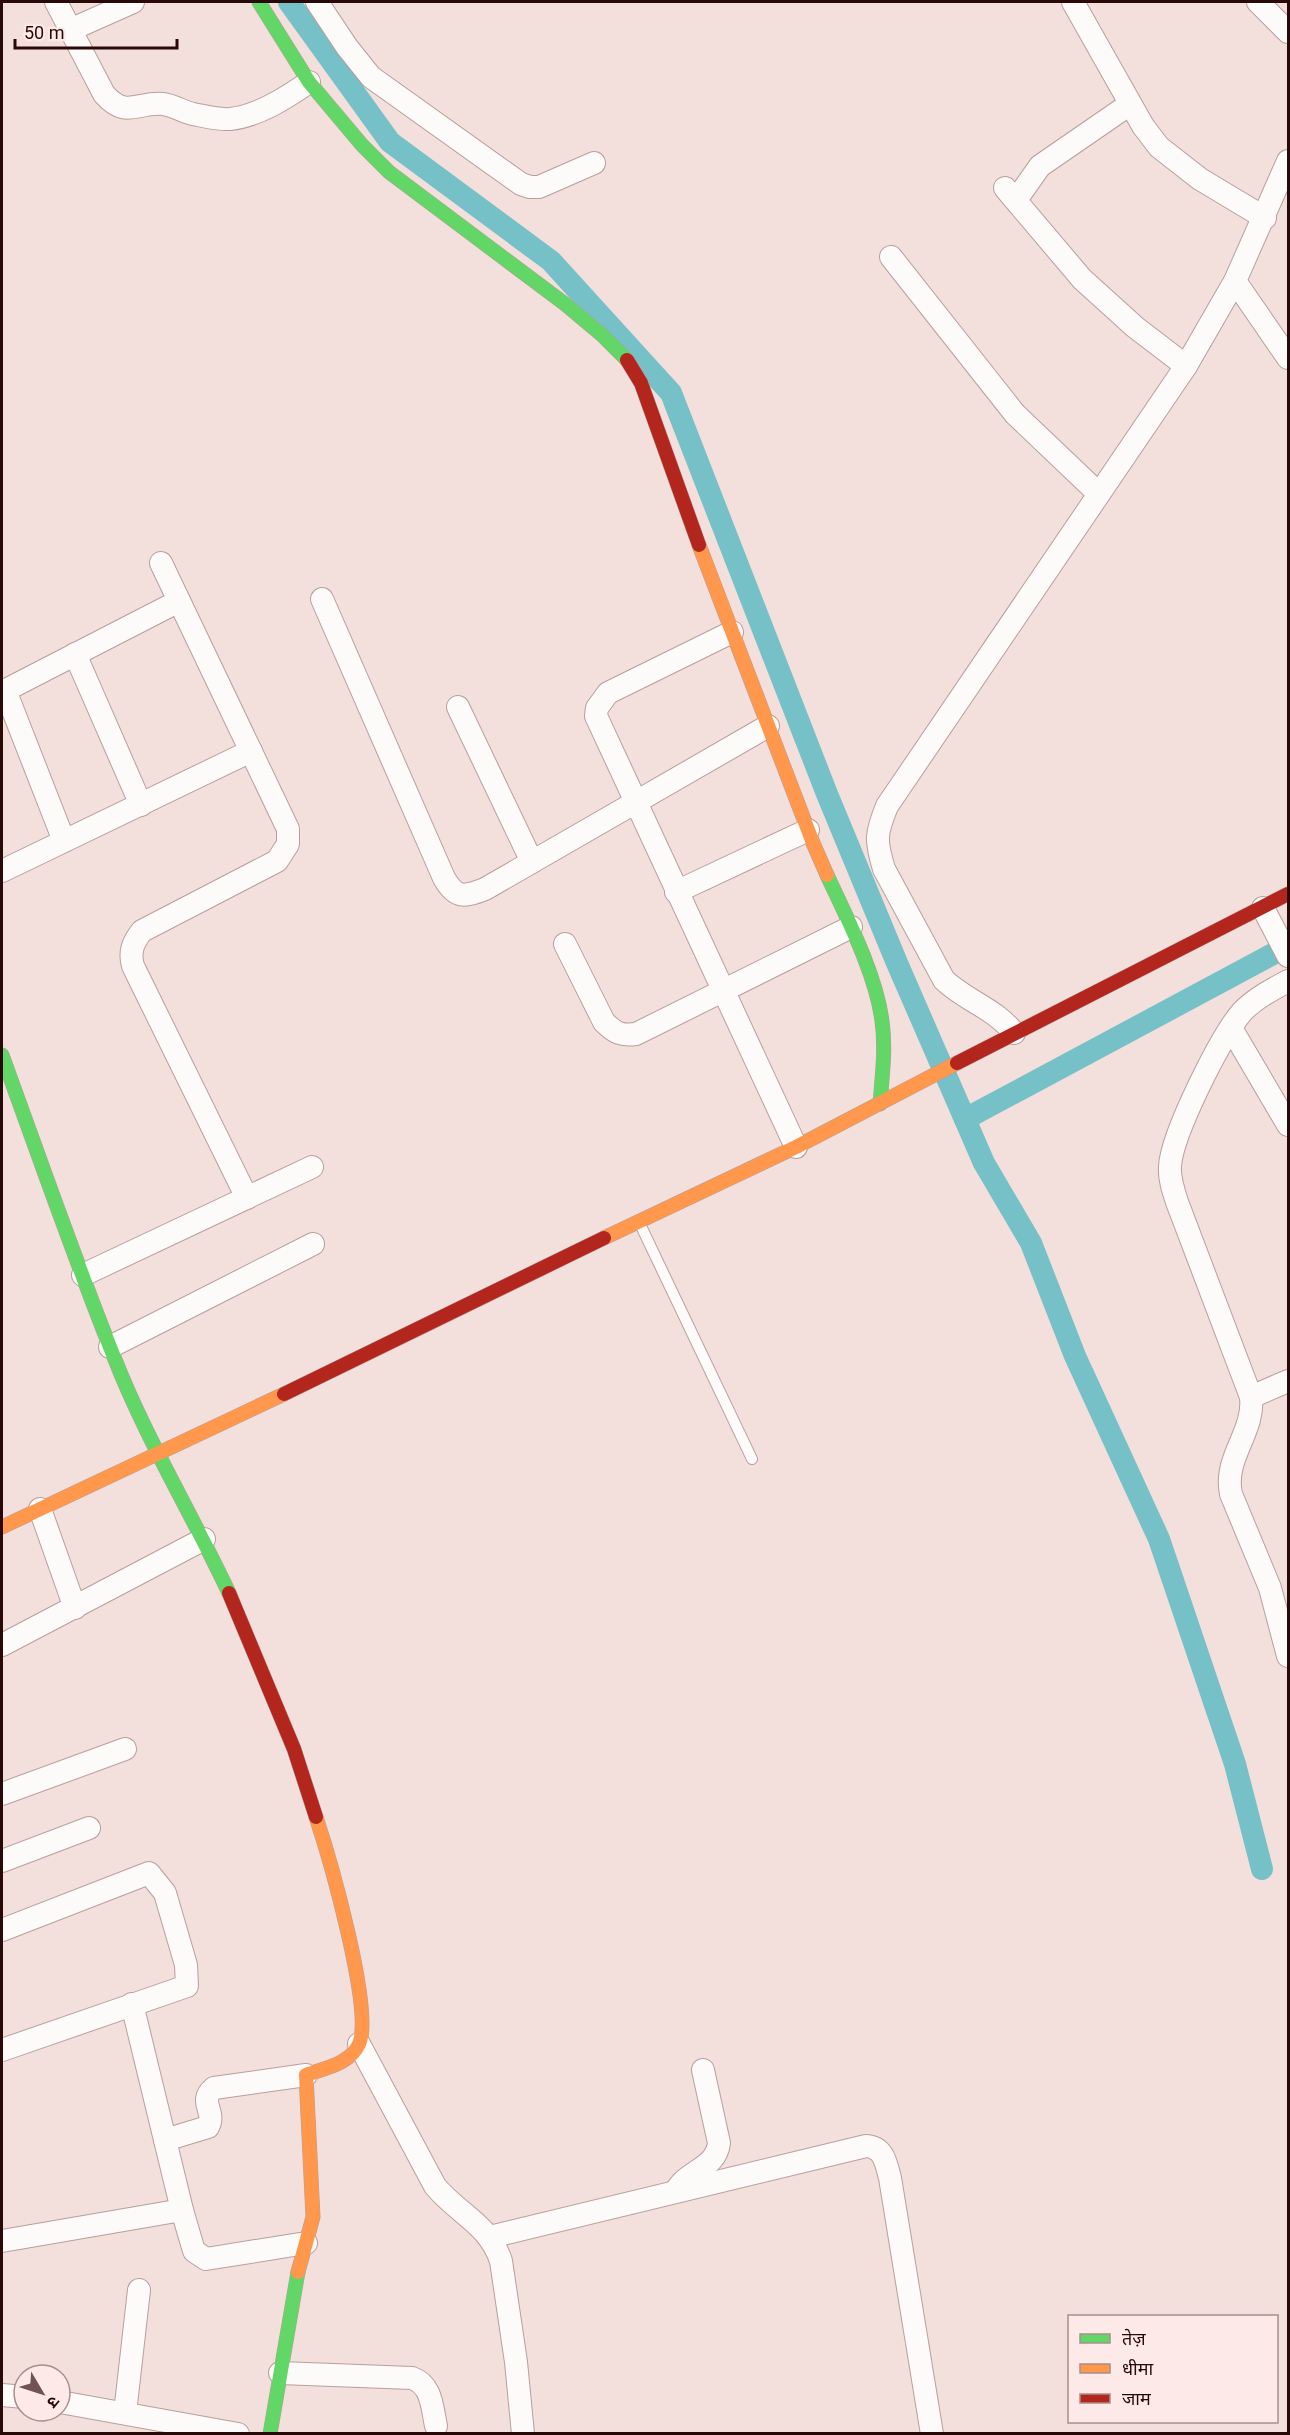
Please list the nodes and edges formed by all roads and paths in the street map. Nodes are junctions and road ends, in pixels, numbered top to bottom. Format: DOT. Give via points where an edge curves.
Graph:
graph roads {
  1 [pos="56,2"];
  2 [pos="133,2"];
  3 [pos="259,2"];
  4 [pos="317,2"];
  5 [pos="1073,2"];
  6 [pos="1258,2"];
  7 [pos="70,30"];
  8 [pos="1288,32"];
  9 [pos="309,82"];
  10 [pos="1130,104"];
  11 [pos="1288,161"];
  12 [pos="594,163"];
  13 [pos="1265,218"];
  14 [pos="891,257"];
  15 [pos="1235,281"];
  16 [pos="1288,358"];
  17 [pos="1186,366"];
  18 [pos="1099,494"];
  19 [pos="161,563"];
  20 [pos="322,599"];
  21 [pos="179,601"];
  22 [pos="732,632"];
  23 [pos="75,654"];
  24 [pos="3,691"];
  25 [pos="458,707"];
  26 [pos="768,726"];
  27 [pos="251,751"];
  28 [pos="634,803"];
  29 [pos="141,805"];
  30 [pos="808,830"];
  31 [pos="64,841"];
  32 [pos="532,862"];
  33 [pos="2,871"];
  34 [pos="676,892"];
  35 [pos="1288,894"];
  36 [pos="1263,908"];
  37 [pos="851,927"];
  38 [pos="565,944"];
  39 [pos="1288,955"];
  40 [pos="1288,981"];
  41 [pos="723,991"];
  42 [pos="1231,1028"];
  43 [pos="1014,1033"];
  44 [pos="2,1055"];
  45 [pos="880,1104"];
  46 [pos="1288,1125"];
  47 [pos="796,1147"];
  48 [pos="312,1167"];
  49 [pos="247,1198"];
  50 [pos="639,1221"];
  51 [pos="313,1244"];
  52 [pos="83,1275"];
  53 [pos="110,1347"];
  54 [pos="1288,1381"];
  55 [pos="1251,1396"];
  56 [pos="158,1455"];
  57 [pos="752,1459"];
  58 [pos="40,1509"];
  59 [pos="2,1527"];
  60 [pos="204,1539"];
  61 [pos="75,1608"];
  62 [pos="2,1645"];
  63 [pos="1288,1656"];
  64 [pos="125,1749"];
  65 [pos="2,1794"];
  66 [pos="89,1828"];
  67 [pos="2,1861"];
  68 [pos="2,1930"];
  69 [pos="132,2004"];
  70 [pos="359,2044"];
  71 [pos="2,2050"];
  72 [pos="703,2070"];
  73 [pos="306,2075"];
  74 [pos="165,2140"];
  75 [pos="674,2193"];
  76 [pos="182,2210"];
  77 [pos="490,2237"];
  78 [pos="2,2241"];
  79 [pos="306,2243"];
  80 [pos="139,2290"];
  81 [pos="280,2373"];
  82 [pos="72,2405"];
  83 [pos="128,2420"];
  84 [pos="436,2426"];
  85 [pos="238,2433"];
  86 [pos="270,2433"];
  87 [pos="523,2433"];
  88 [pos="932,2433"];
  1 -- 7 [label="street"];
  2 -- 7 [label="street"];
  3 -- 9 [label="street"];
  4 -- 12 [label="street" via="371,77 521,184 539,187"];
  5 -- 10 [label="street"];
  6 -- 8 [label="street"];
  7 -- 9 [label="street" via="104,94 122,108 163,104 190,114 228,119 285,99"];
  9 -- 22 [label="street" via="389,172 565,304 624,356 641,383"];
  10 -- 13 [label="street" via="1159,147 1200,179"];
  10 -- 17 [label="street" via="1040,166 1010,194 1106,303"];
  11 -- 13 [label="street"];
  13 -- 15 [label="street"];
  14 -- 18 [label="street" via="1016,414"];
  15 -- 16 [label="street"];
  15 -- 17 [label="street"];
  17 -- 18 [label="street"];
  18 -- 43 [label="street" via="886,806 877,831 884,868 944,981 1006,1022"];
  19 -- 21 [label="street"];
  20 -- 32 [label="street" via="449,887 458,895 469,895"];
  21 -- 23 [label="street"];
  21 -- 27 [label="street"];
  22 -- 26 [label="street"];
  22 -- 28 [label="street" via="608,693 600,701 596,716 599,726"];
  23 -- 24 [label="street"];
  23 -- 29 [label="street"];
  24 -- 31 [label="street"];
  25 -- 32 [label="street"];
  26 -- 28 [label="street"];
  26 -- 30 [label="street"];
  27 -- 29 [label="street"];
  27 -- 49 [label="street" via="288,830 285,852 277,861 142,931 135,940 131,958"];
  28 -- 32 [label="street"];
  28 -- 34 [label="street"];
  29 -- 31 [label="street"];
  30 -- 34 [label="street"];
  30 -- 37 [label="street"];
  31 -- 33 [label="street"];
  34 -- 41 [label="street"];
  35 -- 36 [label="street"];
  36 -- 39 [label="street"];
  36 -- 43 [label="street"];
  37 -- 41 [label="street"];
  37 -- 45 [label="street" via="882,1020"];
  38 -- 41 [label="street" via="604,1022 622,1036 636,1034"];
  40 -- 42 [label="street" via="1256,1000"];
  41 -- 47 [label="street"];
  42 -- 46 [label="street"];
  42 -- 55 [label="street" via="1184,1117 1173,1150 1170,1182"];
  43 -- 45 [label="street"];
  44 -- 52 [label="street"];
  45 -- 47 [label="street"];
  47 -- 50 [label="street"];
  48 -- 49 [label="street"];
  49 -- 52 [label="street"];
  50 -- 56 [label="street"];
  50 -- 57 [label="lane"];
  51 -- 53 [label="street"];
  52 -- 53 [label="street"];
  53 -- 56 [label="street"];
  54 -- 55 [label="street"];
  55 -- 63 [label="street" via="1250,1420 1234,1457 1229,1483 1270,1588"];
  56 -- 58 [label="street"];
  56 -- 60 [label="street"];
  58 -- 59 [label="street"];
  58 -- 61 [label="street"];
  60 -- 61 [label="street"];
  60 -- 70 [label="street" via="294,1749 327,1851 361,1996 363,2026"];
  61 -- 62 [label="street"];
  64 -- 65 [label="street"];
  66 -- 67 [label="street"];
  68 -- 69 [label="street" via="149,1873 165,1893 186,1965 187,1986"];
  69 -- 71 [label="street"];
  69 -- 74 [label="street"];
  70 -- 73 [label="street" via="347,2060"];
  70 -- 77 [label="street" via="435,2186"];
  72 -- 75 [label="street" via="718,2151"];
  73 -- 74 [label="street" via="214,2088 206,2099 211,2122 208,2127"];
  73 -- 79 [label="street" via="313,2217"];
  74 -- 76 [label="street"];
  75 -- 77 [label="street"];
  75 -- 88 [label="street" via="874,2146 886,2161 890,2178"];
  76 -- 78 [label="street"];
  76 -- 79 [label="street" via="194,2251 206,2259"];
  77 -- 87 [label="street" via="501,2261"];
  79 -- 81 [label="street"];
  80 -- 83 [label="street"];
  81 -- 84 [label="street" via="420,2380 428,2392"];
  81 -- 86 [label="street"];
  82 -- 83 [label="street"];
  83 -- 85 [label="street"];
}
